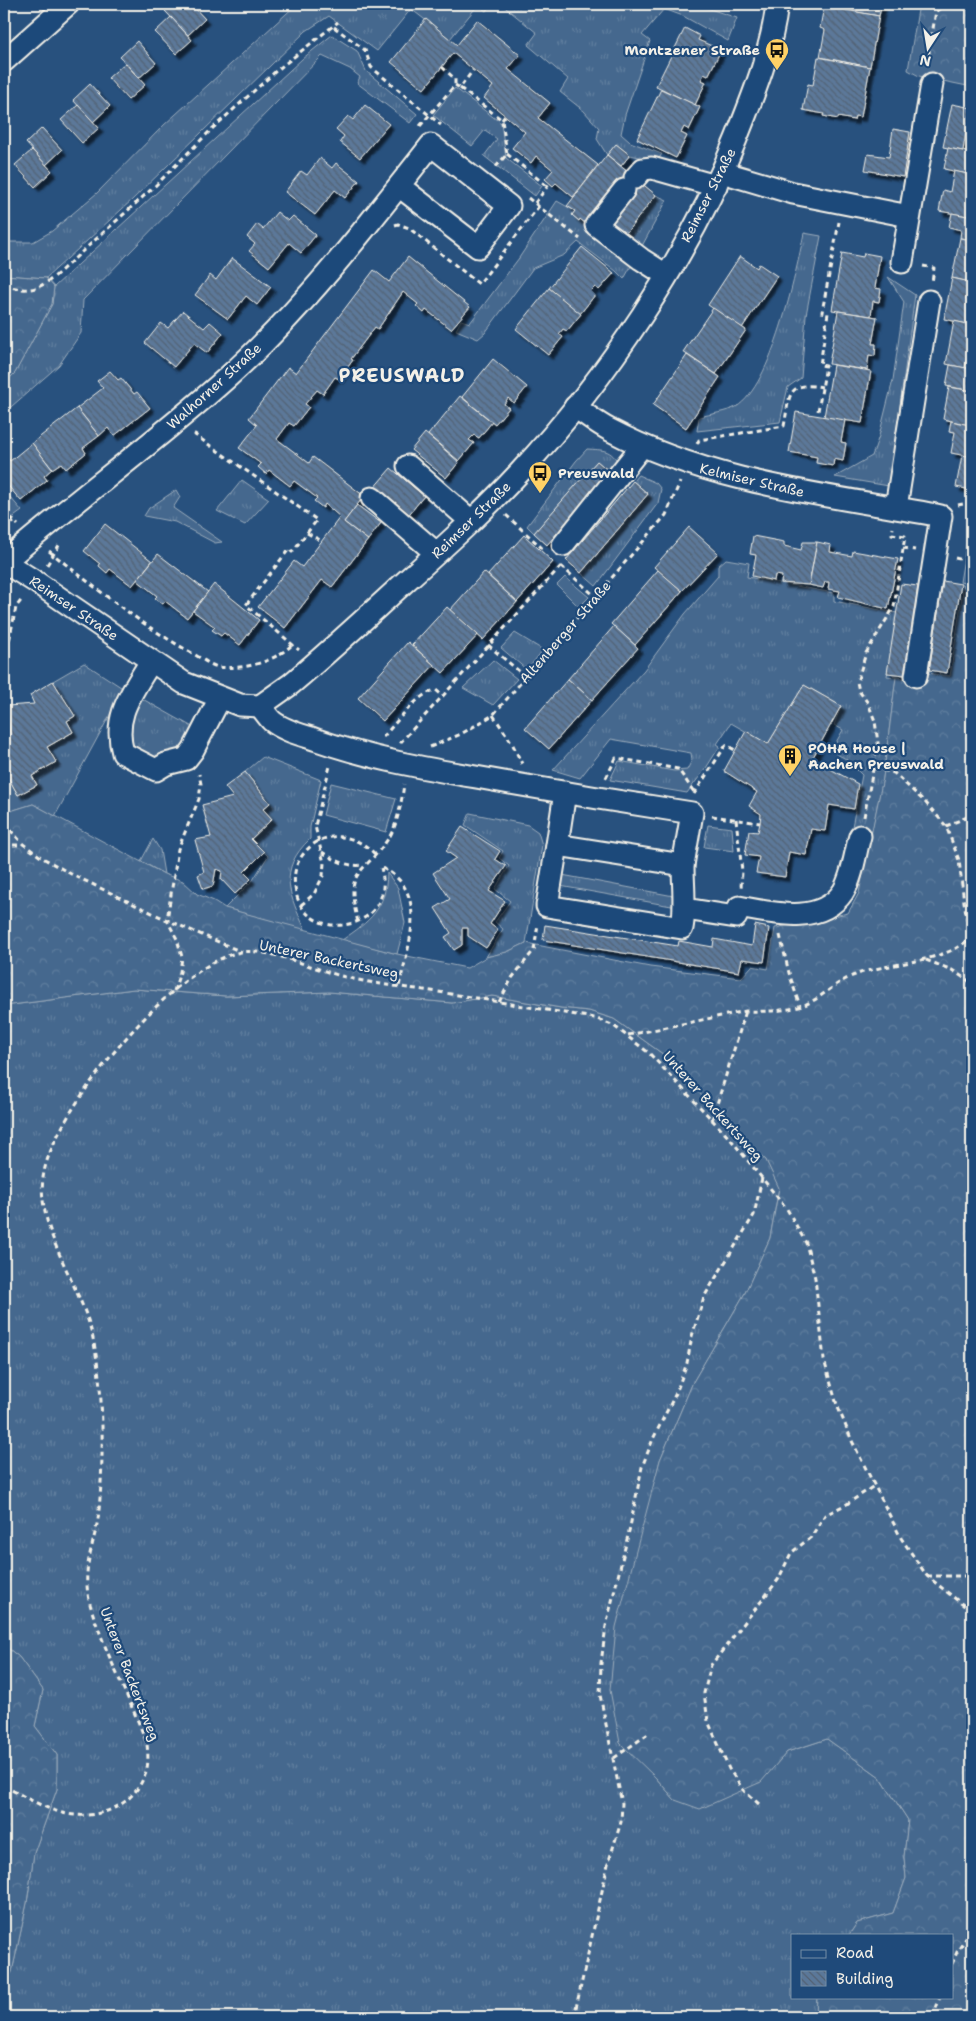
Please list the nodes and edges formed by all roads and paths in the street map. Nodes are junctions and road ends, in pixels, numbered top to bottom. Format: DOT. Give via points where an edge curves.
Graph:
graph roads {
  1 [pos="68,4"];
  2 [pos="777,4"];
  3 [pos="947,4"];
  4 [pos="338,22"];
  5 [pos="334,27"];
  6 [pos="4,61"];
  7 [pos="442,67"];
  8 [pos="473,70"];
  9 [pos="455,84"];
  10 [pos="932,84"];
  11 [pos="460,88"];
  12 [pos="421,109"];
  13 [pos="505,116"];
  14 [pos="502,120"];
  15 [pos="418,130"];
  16 [pos="507,154"];
  17 [pos="494,168"];
  18 [pos="719,179"];
  19 [pos="399,186"];
  20 [pos="535,203"];
  21 [pos="843,204"];
  22 [pos="909,216"];
  23 [pos="398,224"];
  24 [pos="389,228"];
  25 [pos="902,262"];
  26 [pos="666,275"];
  27 [pos="4,286"];
  28 [pos="929,301"];
  29 [pos="822,387"];
  30 [pos="575,407"];
  31 [pos="818,411"];
  32 [pos="201,428"];
  33 [pos="642,446"];
  34 [pos="687,464"];
  35 [pos="408,466"];
  36 [pos="372,498"];
  37 [pos="491,502"];
  38 [pos="896,508"];
  39 [pos="4,511"];
  40 [pos="471,521"];
  41 [pos="4,529"];
  42 [pos="307,533"];
  43 [pos="32,538"];
  44 [pos="322,541"];
  45 [pos="542,547"];
  46 [pos="436,553"];
  47 [pos="562,556"];
  48 [pos="4,562"];
  49 [pos="573,576"];
  50 [pos="596,597"];
  51 [pos="16,607"];
  52 [pos="292,645"];
  53 [pos="488,645"];
  54 [pos="151,661"];
  55 [pos="315,664"];
  56 [pos="4,666"];
  57 [pos="916,676"];
  58 [pos="527,678"];
  59 [pos="443,696"];
  60 [pos="220,698"];
  61 [pos="260,706"];
  62 [pos="493,716"];
  63 [pos="397,722"];
  64 [pos="336,746"];
  65 [pos="735,750"];
  66 [pos="385,759"];
  67 [pos="407,765"];
  68 [pos="874,768"];
  69 [pos="201,784"];
  70 [pos="532,788"];
  71 [pos="565,792"];
  72 [pos="598,798"];
  73 [pos="972,815"];
  74 [pos="4,823"];
  75 [pos="760,823"];
  76 [pos="946,826"];
  77 [pos="860,836"];
  78 [pos="318,841"];
  79 [pos="22,844"];
  80 [pos="4,845"];
  81 [pos="556,845"];
  82 [pos="321,852"];
  83 [pos="375,854"];
  84 [pos="365,865"];
  85 [pos="683,865"];
  86 [pos="301,905"];
  87 [pos="739,907"];
  88 [pos="685,908"];
  89 [pos="167,920"];
  90 [pos="538,921"];
  91 [pos="358,922"];
  92 [pos="778,929"];
  93 [pos="971,937"];
  94 [pos="972,947"];
  95 [pos="243,952"];
  96 [pos="925,960"];
  97 [pos="972,982"];
  98 [pos="399,986"];
  99 [pos="173,991"];
  100 [pos="499,1002"];
  101 [pos="800,1006"];
  102 [pos="746,1011"];
  103 [pos="628,1036"];
  104 [pos="712,1120"];
  105 [pos="762,1177"];
  106 [pos="874,1486"];
  107 [pos="972,1572"];
  108 [pos="927,1576"];
  109 [pos="972,1612"];
  110 [pos="648,1734"];
  111 [pos="614,1758"];
  112 [pos="4,1786"];
  113 [pos="760,1804"];
  114 [pos="972,1929"];
  115 [pos="954,1959"];
  116 [pos="940,1998"];
  117 [pos="574,2017"];
  118 [pos="933,2017"];
  1 -- 6 [label="street"];
  2 -- 18 [label="street, Reimser Straße" via="763,67"];
  3 -- 10 [label="path" via="936,11 924,82"];
  4 -- 5 [label="path"];
  5 -- 12 [label="path" via="365,50 371,67"];
  5 -- 27 [label="path" via="234,109 155,186 40,288 26,290"];
  7 -- 9 [label="path" via="455,79"];
  8 -- 11 [label="path"];
  9 -- 11 [label="path"];
  9 -- 15 [label="path"];
  10 -- 22 [label="street"];
  11 -- 14 [label="path"];
  13 -- 14 [label="path"];
  14 -- 16 [label="path"];
  16 -- 17 [label="path"];
  16 -- 20 [label="path" via="548,185"];
  18 -- 21 [label="street"];
  18 -- 26 [label="street, Reimser Straße"];
  18 -- 26 [label="street" via="643,169 596,225"];
  19 -- 19 [label="street, Walhorner Straße" via="431,145 509,206 478,247"];
  19 -- 43 [label="street, Walhorner Straße" via="280,326 229,376"];
  21 -- 22 [label="street"];
  21 -- 29 [label="path" via="822,312 828,313 820,365 826,366"];
  22 -- 25 [label="street"];
  23 -- 24 [label="path"];
  26 -- 30 [label="street, Reimser Straße" via="622,344"];
  28 -- 38 [label="street"];
  29 -- 31 [label="path"];
  29 -- 34 [label="path, Altenberger Straße" via="799,385 791,392 784,426 699,440"];
  30 -- 33 [label="street, Kelmiser Straße"];
  30 -- 37 [label="street, Reimser Straße"];
  32 -- 42 [label="path" via="195,435 317,520"];
  33 -- 34 [label="street, Kelmiser Straße"];
  33 -- 47 [label="street"];
  34 -- 38 [label="street, Kelmiser Straße" via="762,484"];
  34 -- 50 [label="path, Altenberger Straße" via="666,515"];
  35 -- 40 [label="street"];
  36 -- 46 [label="street"];
  37 -- 40 [label="street, Reimser Straße"];
  37 -- 45 [label="path"];
  38 -- 57 [label="street, Kelmiser Straße" via="941,516"];
  38 -- 68 [label="path" via="892,534 905,536 894,607 866,653 857,682 874,721 878,743"];
  39 -- 41 [label="path" via="14,522"];
  40 -- 46 [label="street, Reimser Straße"];
  42 -- 44 [label="path"];
  42 -- 52 [label="path" via="292,552 289,549 246,605"];
  43 -- 48 [label="street, Walhorner Straße"];
  43 -- 52 [label="path" via="119,608 217,667 257,665 282,654"];
  46 -- 55 [label="street, Reimser Straße"];
  47 -- 53 [label="path"];
  48 -- 54 [label="street, Reimser Straße"];
  49 -- 50 [label="path"];
  50 -- 58 [label="path, Altenberger Straße"];
  51 -- 56 [label="path"];
  52 -- 55 [label="path"];
  53 -- 58 [label="path"];
  53 -- 59 [label="path"];
  54 -- 60 [label="street, Reimser Straße" via="184,683"];
  54 -- 60 [label="street" via="122,711 118,728 123,753 156,770 186,759"];
  55 -- 61 [label="street, Reimser Straße"];
  58 -- 62 [label="path, Altenberger Straße"];
  59 -- 63 [label="path" via="436,690 429,691"];
  59 -- 66 [label="path"];
  60 -- 61 [label="street, Reimser Straße" via="240,705"];
  61 -- 64 [label="street" via="272,721"];
  62 -- 67 [label="path, Altenberger Straße" via="433,746"];
  62 -- 70 [label="path" via="512,743"];
  64 -- 66 [label="street"];
  64 -- 78 [label="path" via="315,826"];
  65 -- 72 [label="path" via="726,744 694,792 678,769 616,758"];
  66 -- 67 [label="street"];
  67 -- 70 [label="street"];
  67 -- 83 [label="path" via="392,833"];
  68 -- 76 [label="path" via="894,773"];
  68 -- 77 [label="path"];
  69 -- 89 [label="path" via="199,800 178,848"];
  70 -- 71 [label="street"];
  71 -- 72 [label="street"];
  71 -- 81 [label="street"];
  72 -- 85 [label="street" via="692,813"];
  73 -- 76 [label="path"];
  74 -- 79 [label="path"];
  75 -- 87 [label="path" via="736,819 742,871"];
  76 -- 93 [label="path" via="959,860"];
  77 -- 87 [label="street" via="843,891 830,905 796,915"];
  78 -- 82 [label="path"];
  78 -- 83 [label="path" via="343,836 366,845"];
  78 -- 86 [label="path" via="297,864 294,879"];
  79 -- 80 [label="path"];
  79 -- 89 [label="path" via="71,874"];
  81 -- 85 [label="street"];
  81 -- 88 [label="street" via="547,906 682,928"];
  82 -- 84 [label="path" via="342,864"];
  82 -- 86 [label="path" via="323,876 314,894"];
  83 -- 84 [label="path"];
  84 -- 91 [label="path" via="352,887"];
  85 -- 88 [label="street"];
  86 -- 91 [label="path" via="314,919 328,925 344,926"];
  87 -- 88 [label="street" via="736,917"];
  89 -- 95 [label="path"];
  89 -- 99 [label="path" via="182,957"];
  90 -- 100 [label="path" via="534,950 512,978"];
  91 -- 98 [label="path" via="379,903 384,878 381,868 391,872 404,888 413,910 413,925"];
  92 -- 101 [label="path"];
  93 -- 94 [label="path"];
  93 -- 96 [label="path" via="951,950"];
  95 -- 98 [label="path, Unterer Backertsweg" via="285,958 345,977"];
  95 -- 99 [label="path, Unterer Backertsweg" via="207,967"];
  96 -- 97 [label="path"];
  96 -- 101 [label="path" via="865,970"];
  98 -- 100 [label="path, Unterer Backertsweg"];
  99 -- 112 [label="path, Unterer Backertsweg" via="125,1040 92,1081 66,1118 43,1174 43,1204 50,1230 91,1331 99,1372 99,1514 86,1564 87,1588 106,1648 147,1744 146,1774 130,1798 115,1809 80,1816 60,1813"];
  100 -- 103 [label="path, Unterer Backertsweg" via="595,1018"];
  101 -- 102 [label="path" via="764,1012"];
  102 -- 103 [label="path"];
  102 -- 104 [label="path"];
  103 -- 104 [label="path, Unterer Backertsweg" via="649,1053"];
  104 -- 105 [label="path, Unterer Backertsweg"];
  105 -- 106 [label="path, Unterer Backertsweg" via="787,1209 806,1243 815,1278 824,1360 834,1396"];
  105 -- 111 [label="path" via="754,1215 704,1297 685,1370 642,1467 606,1626 601,1663 600,1696"];
  106 -- 108 [label="path, Unterer Backertsweg" via="901,1538"];
  106 -- 113 [label="path" via="825,1515 811,1536 791,1553 778,1580 711,1665 704,1693 708,1721 729,1769 744,1791"];
  107 -- 108 [label="path" via="968,1576"];
  108 -- 109 [label="path, Unterer Backertsweg"];
  110 -- 111 [label="path"];
  111 -- 117 [label="path" via="622,1803 621,1822 608,1864"];
  114 -- 115 [label="path"];
  116 -- 118 [label="path"];
}
